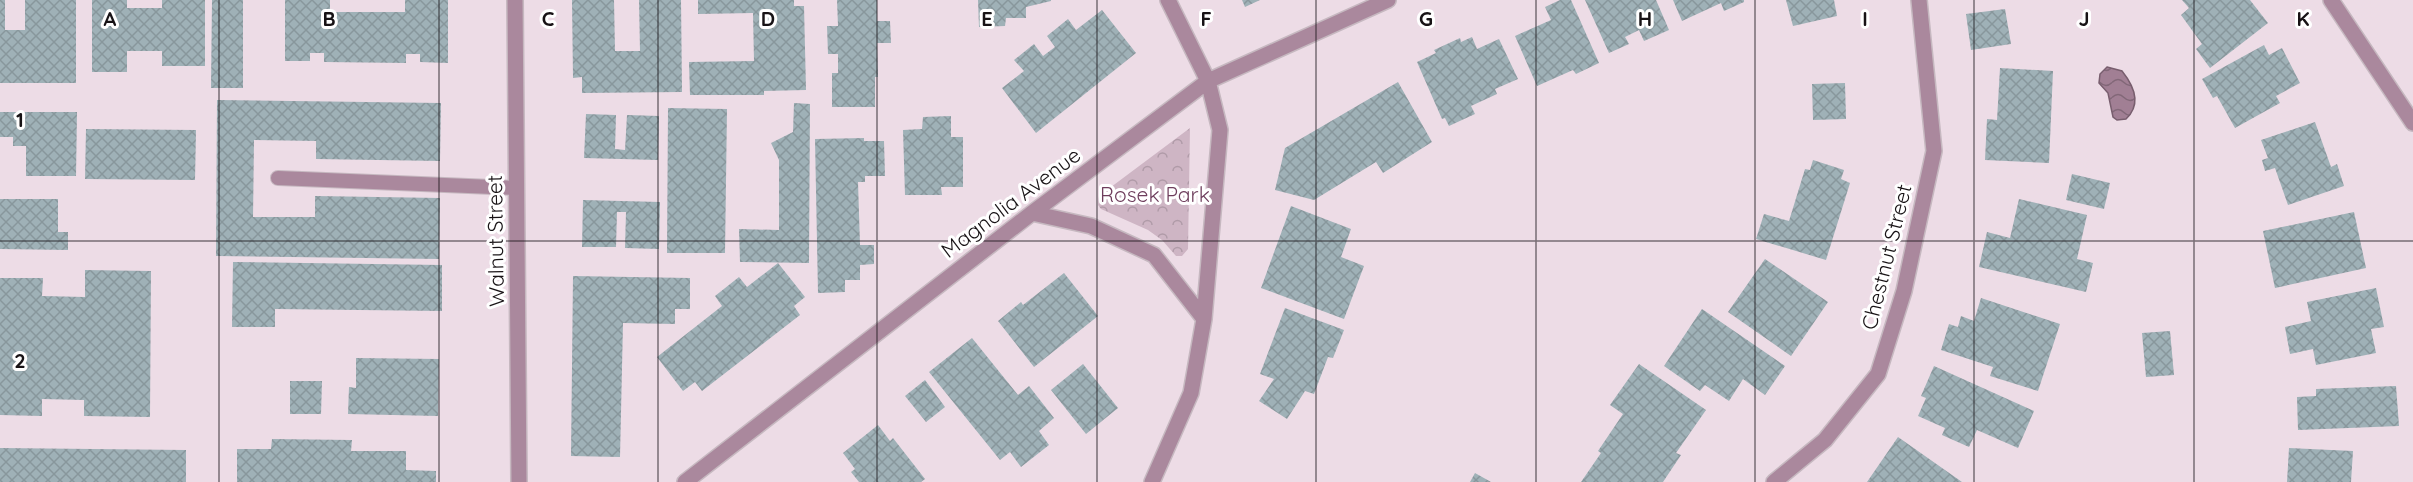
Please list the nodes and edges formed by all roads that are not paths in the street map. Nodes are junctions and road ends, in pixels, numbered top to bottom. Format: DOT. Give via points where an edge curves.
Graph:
graph roads {
  1 [pos="515,0"];
  2 [pos="1168,0"];
  3 [pos="1389,0"];
  4 [pos="1919,0"];
  5 [pos="2331,0"];
  6 [pos="1208,81"];
  7 [pos="2413,123"];
  8 [pos="278,178"];
  9 [pos="517,188"];
  10 [pos="1032,213"];
  11 [pos="1204,319"];
  12 [pos="519,482"];
  13 [pos="685,482"];
  14 [pos="1152,482"];
  15 [pos="1774,482"];
  1 -- 9 [label="street, Walnut Street"];
  2 -- 6 [label="street"];
  3 -- 6 [label="street, Magnolia Avenue"];
  4 -- 15 [label="street, Chestnut Street" via="1934,151 1904,291 1878,374 1825,440"];
  5 -- 7 [label="street"];
  6 -- 10 [label="street, Magnolia Avenue"];
  6 -- 11 [label="street" via="1220,130"];
  8 -- 9 [label="lane"];
  9 -- 12 [label="street, Walnut Street"];
  10 -- 11 [label="street" via="1091,226 1154,255"];
  10 -- 13 [label="street, Magnolia Avenue"];
  11 -- 14 [label="street" via="1191,393"];
}
